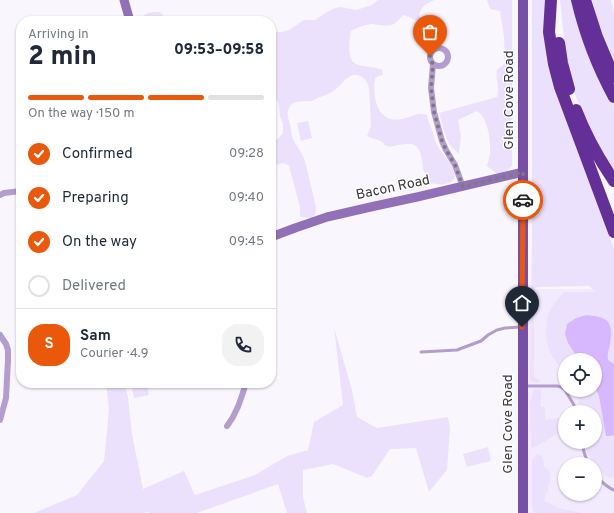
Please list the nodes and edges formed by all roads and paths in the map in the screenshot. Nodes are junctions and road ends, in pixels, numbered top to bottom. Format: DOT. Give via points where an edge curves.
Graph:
graph roads {
  1 [pos="124,0"];
  2 [pos="523,0"];
  3 [pos="552,0"];
  4 [pos="577,0"];
  5 [pos="585,0"];
  6 [pos="129,16"];
  7 [pos="433,64"];
  8 [pos="614,77"];
  9 [pos="614,96"];
  10 [pos="523,172"];
  11 [pos="614,181"];
  12 [pos="463,187"];
  13 [pos="16,192"];
  14 [pos="0,195"];
  15 [pos="614,232"];
  16 [pos="276,235"];
  17 [pos="522,327"];
  18 [pos="0,335"];
  19 [pos="421,352"];
  20 [pos="522,386"];
  21 [pos="558,386"];
  22 [pos="244,388"];
  23 [pos="0,420"];
  24 [pos="227,426"];
  25 [pos="602,482"];
  26 [pos="614,490"];
  27 [pos="522,513"];
  1 -- 6 [label="street"];
  2 -- 10 [label="main road, Glen Cove Road"];
  3 -- 11 [label="highway" via="561,58 574,105 592,144"];
  3 -- 15 [label="highway" via="549,32 560,87"];
  4 -- 9 [label="highway" via="593,54"];
  5 -- 8 [label="highway"];
  7 -- 12 [label="street" via="431,88 434,112 442,141"];
  10 -- 12 [label="street, Bacon Road"];
  10 -- 17 [label="main road, Glen Cove Road"];
  12 -- 16 [label="street, Bacon Road" via="328,217"];
  13 -- 14 [label="street"];
  17 -- 19 [label="lane" via="497,330 481,341 457,350"];
  17 -- 20 [label="main road, Glen Cove Road"];
  18 -- 23 [label="street" via="8,350 6,398"];
  20 -- 21 [label="lane"];
  20 -- 27 [label="main road, Glen Cove Road"];
  22 -- 24 [label="street" via="238,408"];
  25 -- 26 [label="lane"];
}
